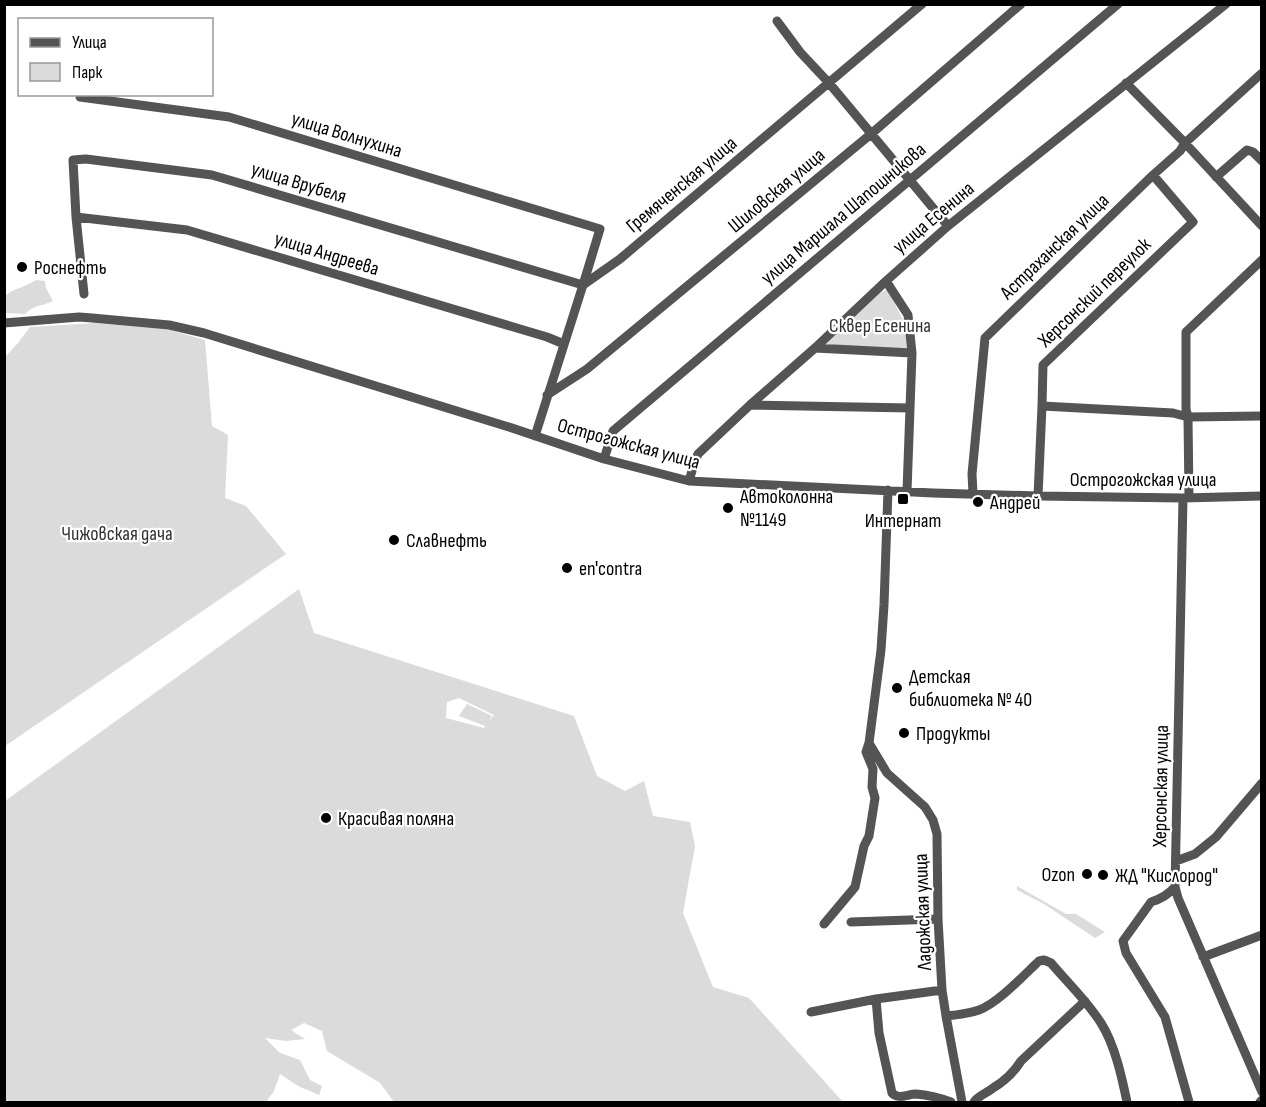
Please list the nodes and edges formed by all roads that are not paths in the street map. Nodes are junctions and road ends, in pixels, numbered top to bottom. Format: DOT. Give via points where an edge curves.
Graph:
graph roads {
  1 [pos="922,4"];
  2 [pos="1021,4"];
  3 [pos="1118,4"];
  4 [pos="1226,4"];
  5 [pos="777,21"];
  6 [pos="1260,77"];
  7 [pos="829,83"];
  8 [pos="1126,83"];
  9 [pos="80,97"];
  10 [pos="871,134"];
  11 [pos="1185,143"];
  12 [pos="1262,161"];
  13 [pos="1153,175"];
  14 [pos="1216,177"];
  15 [pos="910,180"];
  16 [pos="76,217"];
  17 [pos="948,226"];
  18 [pos="1262,226"];
  19 [pos="1262,260"];
  20 [pos="886,281"];
  21 [pos="583,285"];
  22 [pos="84,294"];
  23 [pos="4,323"];
  24 [pos="564,344"];
  25 [pos="814,348"];
  26 [pos="912,353"];
  27 [pos="548,395"];
  28 [pos="750,405"];
  29 [pos="1042,406"];
  30 [pos="910,408"];
  31 [pos="1262,416"];
  32 [pos="1188,417"];
  33 [pos="535,436"];
  34 [pos="604,459"];
  35 [pos="689,481"];
  36 [pos="888,490"];
  37 [pos="907,491"];
  38 [pos="973,493"];
  39 [pos="1038,496"];
  40 [pos="1262,496"];
  41 [pos="1186,498"];
  42 [pos="869,743"];
  43 [pos="1262,783"];
  44 [pos="1176,861"];
  45 [pos="1175,887"];
  46 [pos="938,919"];
  47 [pos="851,922"];
  48 [pos="824,924"];
  49 [pos="1262,935"];
  50 [pos="1203,957"];
  51 [pos="942,990"];
  52 [pos="876,999"];
  53 [pos="1085,1001"];
  54 [pos="811,1012"];
  55 [pos="946,1016"];
  56 [pos="1262,1092"];
  57 [pos="951,1102"];
  58 [pos="962,1102"];
  59 [pos="974,1102"];
  60 [pos="1127,1102"];
  61 [pos="1190,1102"];
  1 -- 7 [label="street, Гремяченская улица"];
  2 -- 10 [label="street, Шиловская улица"];
  3 -- 15 [label="street, улица Маршала Шапошникова"];
  4 -- 8 [label="street, улица Есенина"];
  5 -- 7 [label="street"];
  6 -- 11 [label="street, Астраханская улица"];
  7 -- 10 [label="street"];
  7 -- 21 [label="street, Гремяченская улица" via="620,259"];
  8 -- 11 [label="street"];
  8 -- 17 [label="street, улица Есенина"];
  9 -- 21 [label="street, улица Волнухина" via="229,117 600,229"];
  10 -- 15 [label="street"];
  10 -- 27 [label="street, Шиловская улица" via="587,369"];
  11 -- 13 [label="street, Астраханская улица"];
  11 -- 14 [label="street"];
  12 -- 14 [label="street" via="1247,150"];
  13 -- 29 [label="street, Херсонский переулок" via="1193,222 1043,365"];
  13 -- 38 [label="street, Астраханская улица" via="985,338"];
  14 -- 18 [label="street"];
  15 -- 17 [label="street"];
  15 -- 34 [label="street, улица Маршала Шапошникова" via="613,431"];
  16 -- 21 [label="street, улица Врубеля" via="74,160 212,175"];
  16 -- 22 [label="street, улица Врубеля"];
  16 -- 24 [label="street, улица Андреева" via="187,230"];
  17 -- 20 [label="street, улица Есенина"];
  19 -- 32 [label="street, Херсонская улица" via="1186,332"];
  20 -- 25 [label="street, улица Есенина"];
  20 -- 26 [label="street" via="908,315"];
  21 -- 24 [label="street"];
  23 -- 33 [label="street, Острогожская улица" via="79,317 169,325"];
  24 -- 27 [label="street"];
  25 -- 26 [label="street"];
  25 -- 28 [label="street, улица Есенина"];
  26 -- 30 [label="street"];
  27 -- 33 [label="street"];
  28 -- 30 [label="street"];
  28 -- 35 [label="street, улица Есенина" via="698,454"];
  29 -- 32 [label="street"];
  29 -- 39 [label="street, Херсонский переулок"];
  30 -- 37 [label="street"];
  31 -- 32 [label="street"];
  32 -- 41 [label="street, Херсонская улица"];
  33 -- 34 [label="street, Острогожская улица"];
  34 -- 35 [label="street, Острогожская улица"];
  35 -- 36 [label="street, Острогожская улица"];
  36 -- 37 [label="street, Острогожская улица"];
  36 -- 42 [label="street" via="881,650"];
  37 -- 38 [label="street, Острогожская улица"];
  38 -- 39 [label="street, Острогожская улица"];
  39 -- 41 [label="street, Острогожская улица"];
  40 -- 41 [label="street, Острогожская улица"];
  41 -- 44 [label="street, Херсонская улица"];
  42 -- 46 [label="street, Ладожская улица" via="887,773 925,807 933,820 937,834"];
  42 -- 48 [label="street" via="866,752 873,769 875,798 869,836 855,887"];
  43 -- 44 [label="street" via="1216,837 1195,854"];
  44 -- 45 [label="street, Херсонская улица"];
  45 -- 50 [label="street, Херсонская улица"];
  45 -- 61 [label="street" via="1169,895 1150,902 1123,941 1126,953 1165,1017"];
  46 -- 47 [label="street"];
  46 -- 51 [label="street, Ладожская улица"];
  49 -- 50 [label="street"];
  50 -- 56 [label="street, Херсонская улица"];
  51 -- 52 [label="street"];
  51 -- 55 [label="street, Ладожская улица"];
  52 -- 54 [label="street"];
  52 -- 57 [label="street" via="879,1033 894,1096 914,1094"];
  53 -- 55 [label="street" via="1044,960 980,1010"];
  53 -- 59 [label="street" via="1014,1072"];
  53 -- 60 [label="street" via="1113,1050"];
  55 -- 58 [label="street, Ладожская улица"];
}
